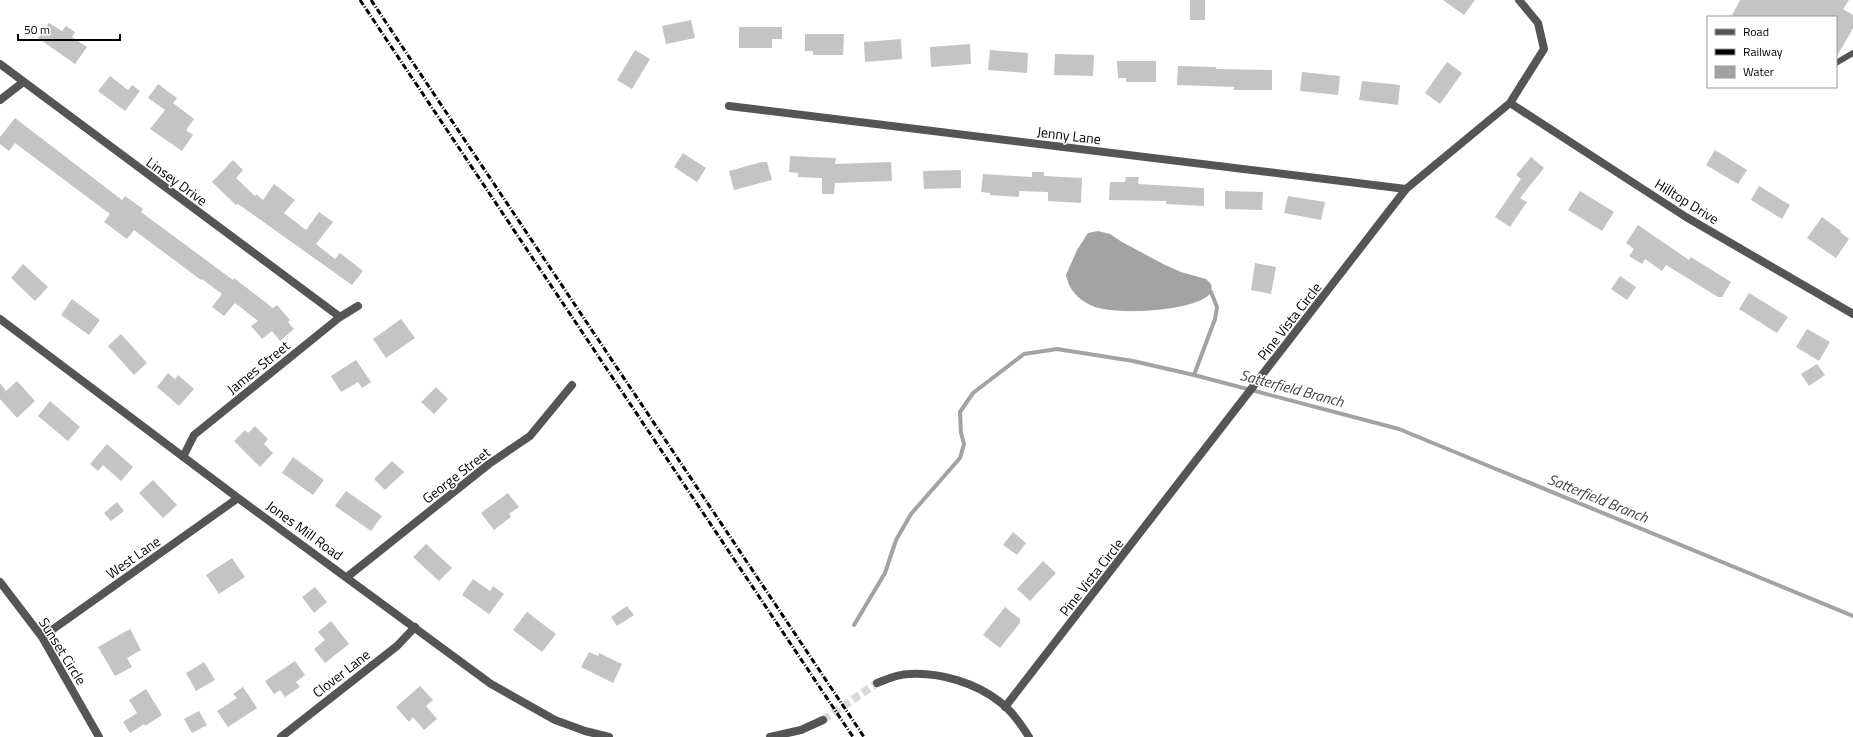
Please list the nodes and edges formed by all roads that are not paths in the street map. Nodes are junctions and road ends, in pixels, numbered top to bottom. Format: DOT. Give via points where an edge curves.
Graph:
graph roads {
  1 [pos="1519,0"];
  2 [pos="1853,53"];
  3 [pos="1837,62"];
  4 [pos="0,64"];
  5 [pos="22,83"];
  6 [pos="0,100"];
  7 [pos="1510,103"];
  8 [pos="729,106"];
  9 [pos="1406,189"];
  10 [pos="358,306"];
  11 [pos="1853,314"];
  12 [pos="340,317"];
  13 [pos="0,319"];
  14 [pos="572,385"];
  15 [pos="183,457"];
  16 [pos="238,498"];
  17 [pos="347,577"];
  18 [pos="0,582"];
  19 [pos="415,627"];
  20 [pos="42,637"];
  21 [pos="877,683"];
  22 [pos="1005,707"];
  23 [pos="823,720"];
  24 [pos="99,737"];
  25 [pos="281,737"];
  26 [pos="609,737"];
  27 [pos="770,737"];
  28 [pos="1029,737"];
  1 -- 7 [label="street, Pine Vista Circle" via="1538,23 1544,49"];
  2 -- 3 [label="lane"];
  4 -- 5 [label="street, Linsey Drive"];
  5 -- 6 [label="street"];
  5 -- 12 [label="street, Linsey Drive"];
  7 -- 9 [label="street, Pine Vista Circle"];
  7 -- 11 [label="street, Hilltop Drive" via="1686,217"];
  8 -- 9 [label="street, Jenny Lane"];
  9 -- 22 [label="street, Pine Vista Circle"];
  10 -- 12 [label="street, James Street"];
  12 -- 15 [label="street, James Street" via="194,435"];
  13 -- 15 [label="street, Jones Mill Road"];
  14 -- 17 [label="street, George Street" via="530,436 489,464"];
  15 -- 16 [label="street, Jones Mill Road"];
  16 -- 17 [label="street, Jones Mill Road"];
  16 -- 20 [label="street, West Lane"];
  17 -- 19 [label="street, Jones Mill Road"];
  18 -- 20 [label="street, Sunset Circle"];
  19 -- 25 [label="street, Clover Lane" via="397,646"];
  19 -- 26 [label="street, Jones Mill Road" via="491,684 547,716 565,725"];
  20 -- 24 [label="street, Sunset Circle"];
  21 -- 22 [label="street" via="899,675 934,675 970,685 990,695"];
  22 -- 28 [label="street"];
  23 -- 27 [label="street" via="801,730"];
}
